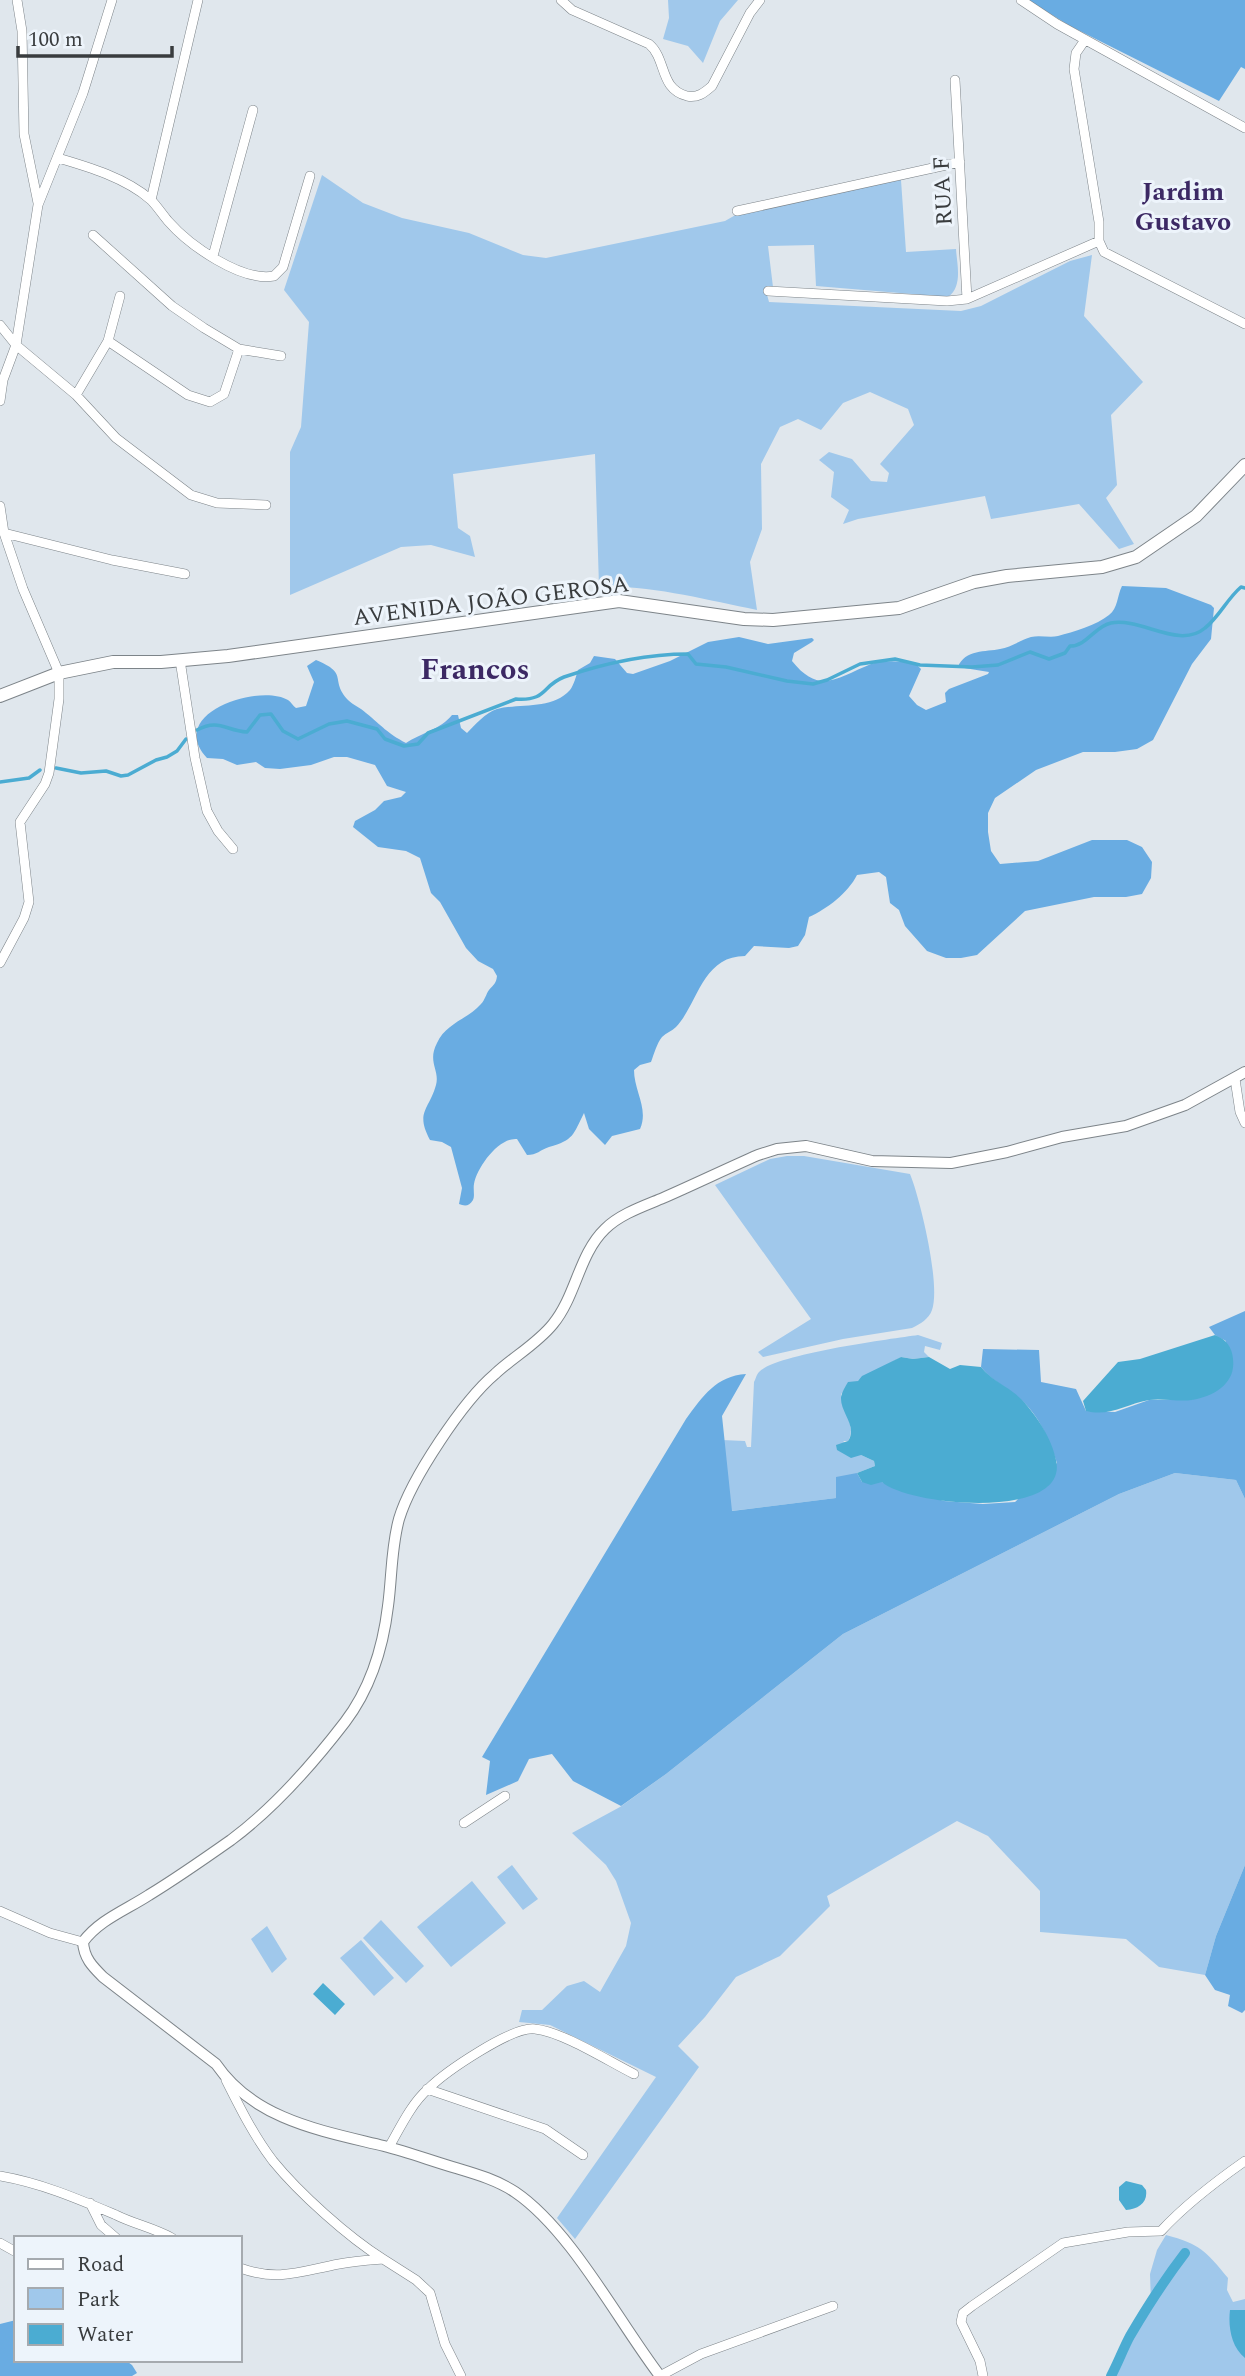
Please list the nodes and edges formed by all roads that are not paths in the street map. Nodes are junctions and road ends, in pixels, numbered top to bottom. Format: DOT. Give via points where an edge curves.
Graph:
graph roads {
  1 [pos="18,0"];
  2 [pos="112,0"];
  3 [pos="198,0"];
  4 [pos="561,0"];
  5 [pos="760,0"];
  6 [pos="1021,0"];
  7 [pos="1085,40"];
  8 [pos="955,80"];
  9 [pos="253,110"];
  10 [pos="1245,128"];
  11 [pos="58,158"];
  12 [pos="960,162"];
  13 [pos="310,176"];
  14 [pos="151,200"];
  15 [pos="38,205"];
  16 [pos="737,211"];
  17 [pos="93,234"];
  18 [pos="1098,241"];
  19 [pos="213,256"];
  20 [pos="768,291"];
  21 [pos="120,296"];
  22 [pos="967,299"];
  23 [pos="1245,324"];
  24 [pos="0,325"];
  25 [pos="108,341"];
  26 [pos="16,345"];
  27 [pos="239,349"];
  28 [pos="281,356"];
  29 [pos="76,395"];
  30 [pos="0,401"];
  31 [pos="1245,465"];
  32 [pos="267,505"];
  33 [pos="0,506"];
  34 [pos="4,533"];
  35 [pos="185,574"];
  36 [pos="180,660"];
  37 [pos="59,673"];
  38 [pos="0,696"];
  39 [pos="233,849"];
  40 [pos="0,963"];
  41 [pos="1240,1076"];
  42 [pos="1245,1123"];
  43 [pos="505,1796"];
  44 [pos="464,1823"];
  45 [pos="0,1911"];
  46 [pos="83,1942"];
  47 [pos="634,2074"];
  48 [pos="224,2076"];
  49 [pos="427,2089"];
  50 [pos="389,2147"];
  51 [pos="583,2155"];
  52 [pos="1245,2161"];
  53 [pos="0,2176"];
  54 [pos="90,2203"];
  55 [pos="114,2236"];
  56 [pos="167,2236"];
  57 [pos="383,2259"];
  58 [pos="242,2269"];
  59 [pos="833,2306"];
  60 [pos="461,2376"];
  61 [pos="660,2376"];
  62 [pos="983,2376"];
  1 -- 15 [label="street" via="23,134"];
  2 -- 11 [label="street"];
  3 -- 14 [label="street"];
  4 -- 5 [label="street" via="572,10 649,44 656,50 670,86 694,97 712,86"];
  6 -- 7 [label="street"];
  7 -- 10 [label="street"];
  7 -- 18 [label="street" via="1076,53 1074,69"];
  8 -- 12 [label="street, RUA F"];
  9 -- 19 [label="street"];
  11 -- 14 [label="street" via="109,174"];
  11 -- 15 [label="street"];
  12 -- 16 [label="street"];
  12 -- 22 [label="street, RUA F"];
  13 -- 19 [label="street" via="283,267 274,276 250,275"];
  14 -- 19 [label="street" via="169,223"];
  15 -- 26 [label="street"];
  17 -- 27 [label="street" via="172,306"];
  18 -- 22 [label="street"];
  18 -- 23 [label="street" via="1104,252"];
  20 -- 22 [label="street"];
  21 -- 25 [label="street"];
  24 -- 26 [label="street"];
  25 -- 27 [label="street" via="188,395 210,402 224,394"];
  25 -- 29 [label="street"];
  26 -- 29 [label="street"];
  26 -- 30 [label="street"];
  27 -- 28 [label="street"];
  29 -- 32 [label="street" via="116,438 191,495 217,503"];
  31 -- 36 [label="main road, AVENIDA JOÃO GEROSA" via="1196,516 1136,557 1102,566 974,582 899,608 773,620 619,601"];
  33 -- 34 [label="street"];
  34 -- 35 [label="street"];
  34 -- 37 [label="street"];
  36 -- 37 [label="main road, AVENIDA JOÃO GEROSA" via="113,662"];
  36 -- 39 [label="street" via="207,811"];
  37 -- 38 [label="main road, AVENIDA JOÃO GEROSA"];
  37 -- 40 [label="street" via="60,699 49,773 20,822 29,902"];
  41 -- 42 [label="street" via="1240,1112"];
  41 -- 46 [label="street" via="1185,1105 1126,1126 951,1163 872,1161 806,1146 777,1149 606,1227 552,1325 492,1376 421,1473 400,1516 374,1669 352,1713 322,1752 261,1815 156,1891 97,1926"];
  43 -- 44 [label="street"];
  45 -- 46 [label="street"];
  46 -- 48 [label="street" via="96,1971 216,2064"];
  47 -- 49 [label="street" via="535,2028 522,2029 471,2057"];
  48 -- 50 [label="street" via="248,2098 291,2121"];
  48 -- 57 [label="street" via="274,2161 313,2201"];
  49 -- 50 [label="street"];
  49 -- 51 [label="street" via="545,2129"];
  50 -- 61 [label="street" via="485,2177 516,2192 566,2242"];
  52 -- 62 [label="street" via="1161,2231 1063,2243 972,2306 961,2322"];
  53 -- 54 [label="street"];
  54 -- 55 [label="street" via="101,2225"];
  54 -- 56 [label="street"];
  57 -- 58 [label="street" via="289,2275"];
  57 -- 60 [label="street" via="430,2293 445,2344"];
  59 -- 61 [label="street" via="701,2354"];
}
